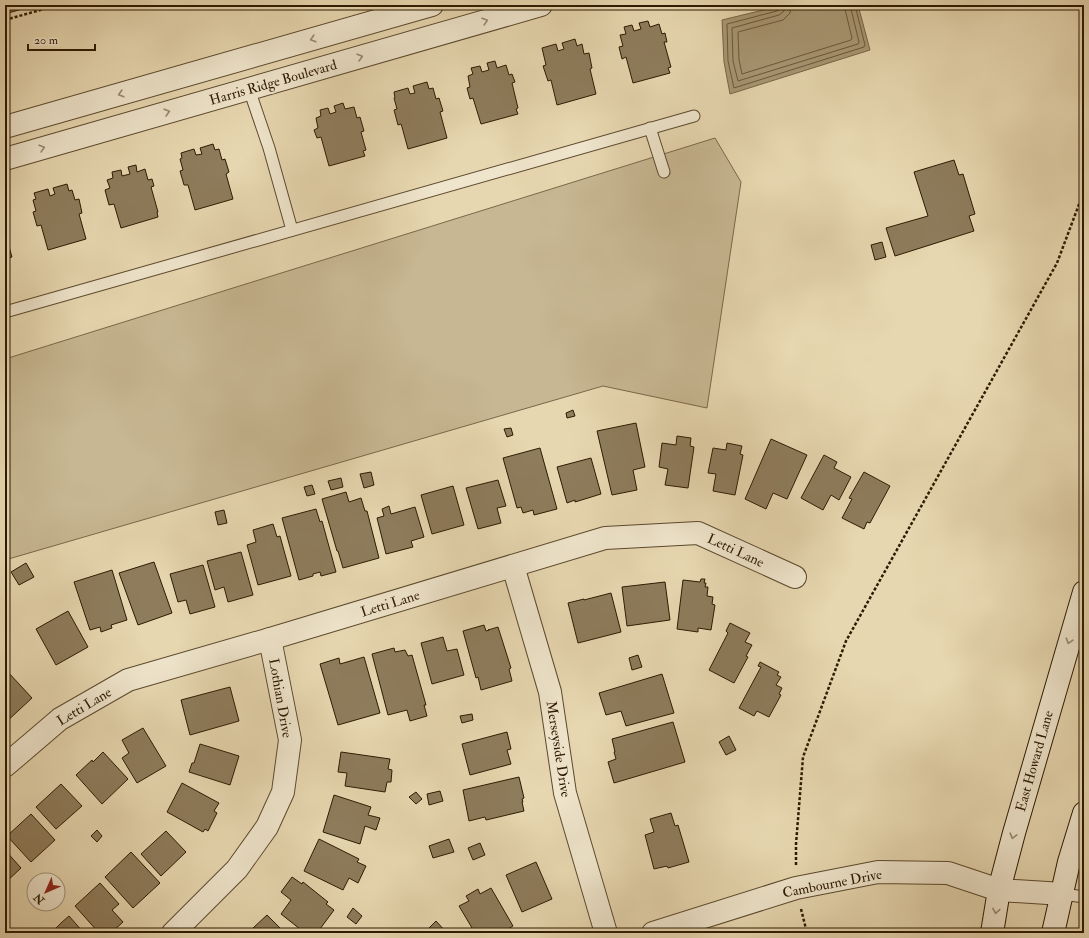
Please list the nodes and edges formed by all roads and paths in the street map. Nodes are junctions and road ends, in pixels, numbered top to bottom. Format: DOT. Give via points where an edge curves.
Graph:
graph roads {
  1 [pos="58,5"];
  2 [pos="432,5"];
  3 [pos="541,5"];
  4 [pos="5,20"];
  5 [pos="241,60"];
  6 [pos="249,89"];
  7 [pos="694,116"];
  8 [pos="5,127"];
  9 [pos="650,128"];
  10 [pos="5,159"];
  11 [pos="664,172"];
  12 [pos="1084,191"];
  13 [pos="292,230"];
  14 [pos="5,312"];
  15 [pos="513,566"];
  16 [pos="795,577"];
  17 [pos="1084,592"];
  18 [pos="270,639"];
  19 [pos="5,766"];
  20 [pos="1084,813"];
  21 [pos="796,888"];
  22 [pos="999,890"];
  23 [pos="1063,894"];
  24 [pos="1084,898"];
  25 [pos="173,933"];
  26 [pos="606,933"];
  27 [pos="653,933"];
  28 [pos="807,933"];
  29 [pos="992,933"];
  30 [pos="1054,933"];
  1 -- 4 [label="path"];
  2 -- 5 [label="street, one-way"];
  6 -- 3 [label="street, Harris Ridge Boulevard, one-way"];
  5 -- 6 [label="street"];
  5 -- 8 [label="street, one-way"];
  10 -- 6 [label="street, Harris Ridge Boulevard, one-way"];
  6 -- 13 [label="lane"];
  7 -- 9 [label="lane"];
  9 -- 11 [label="lane"];
  9 -- 13 [label="lane"];
  12 -- 21 [label="path" via="1057,263 846,642 803,757 796,844"];
  13 -- 14 [label="lane"];
  15 -- 16 [label="street, Letti Lane" via="605,538 698,533"];
  15 -- 18 [label="street, Letti Lane"];
  15 -- 26 [label="street, Merseyside Drive" via="550,692 565,793"];
  17 -- 22 [label="street, East Howard Lane, one-way"];
  18 -- 19 [label="street, Letti Lane" via="128,680 60,718"];
  18 -- 25 [label="street, Lothian Drive" via="290,740 283,792 267,827 237,869"];
  20 -- 23 [label="street" via="1069,862"];
  21 -- 22 [label="street, Cambourne Drive" via="878,872 948,874"];
  21 -- 27 [label="street, Cambourne Drive"];
  21 -- 28 [label="path"];
  22 -- 23 [label="street, Cambourne Drive"];
  22 -- 29 [label="street, East Howard Lane, one-way"];
  23 -- 24 [label="lane"];
  23 -- 30 [label="street"];
}
